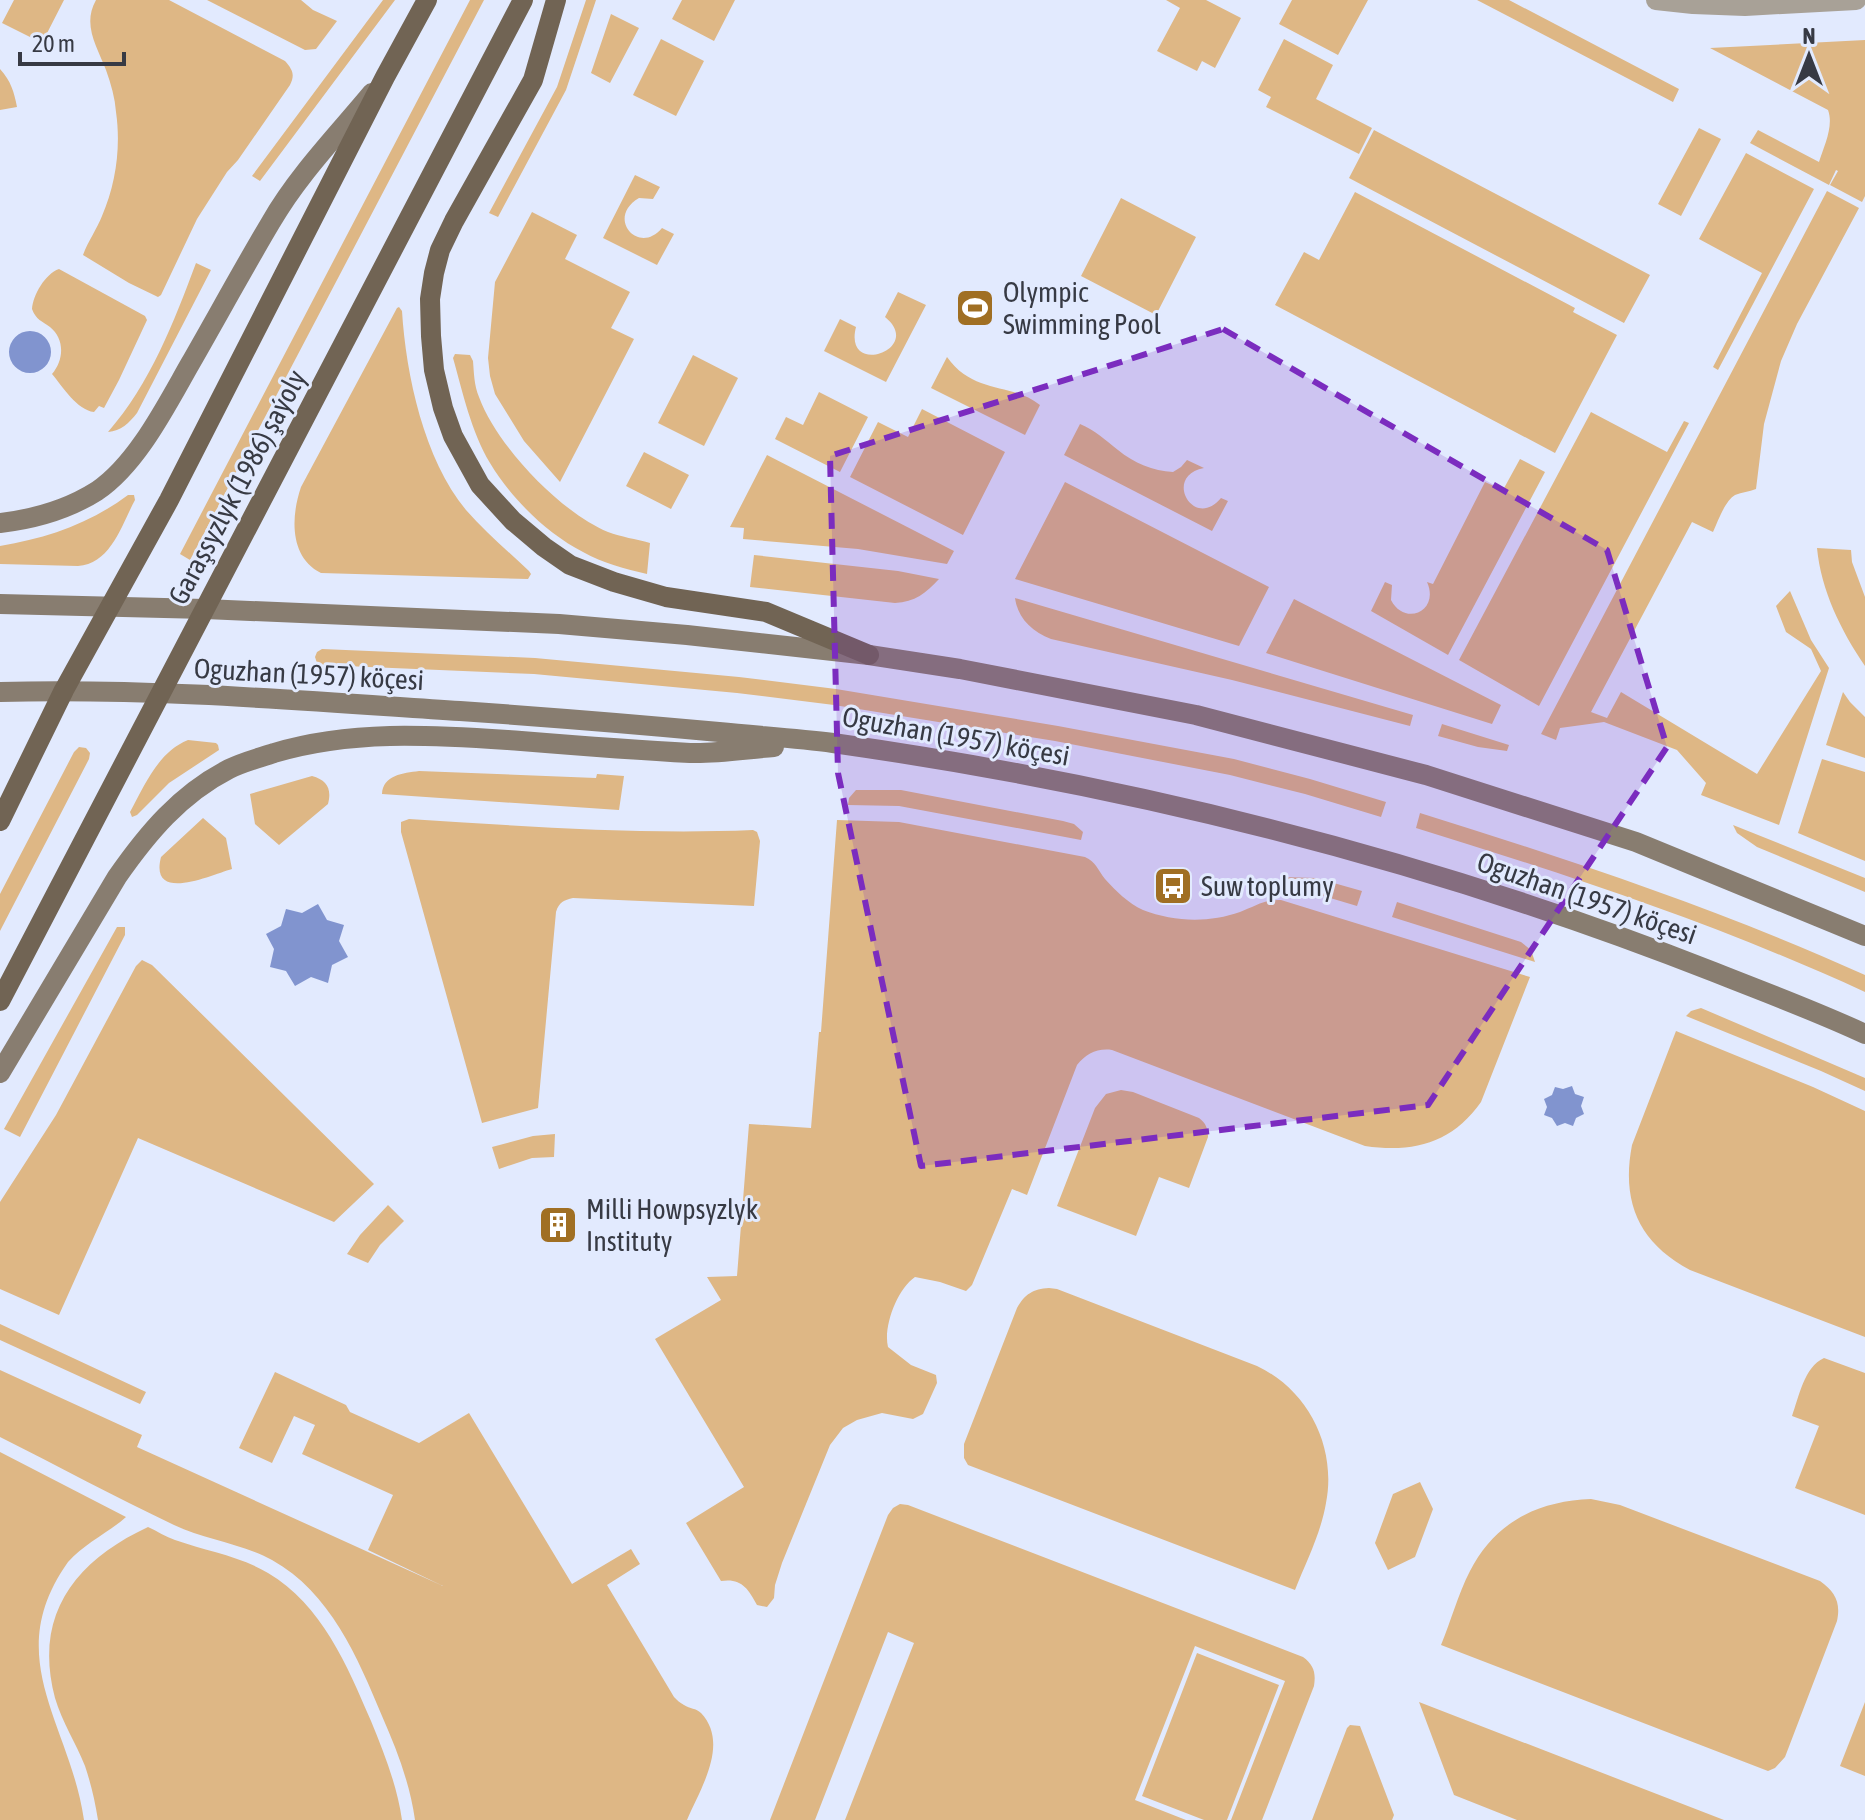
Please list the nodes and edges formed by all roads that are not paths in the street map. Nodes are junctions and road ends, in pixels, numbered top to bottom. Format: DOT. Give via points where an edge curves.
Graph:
graph roads {
  1 [pos="427,0"];
  2 [pos="523,0"];
  3 [pos="556,0"];
  4 [pos="1656,0"];
  5 [pos="1856,0"];
  6 [pos="385,77"];
  7 [pos="0,523"];
  8 [pos="0,604"];
  9 [pos="109,607"];
  10 [pos="205,609"];
  11 [pos="869,655"];
  12 [pos="64,690"];
  13 [pos="0,692"];
  14 [pos="161,693"];
  15 [pos="827,742"];
  16 [pos="0,821"];
  17 [pos="1865,936"];
  18 [pos="0,1001"];
  19 [pos="1865,1034"];
  20 [pos="0,1073"];
  1 -- 6 [label="main road, Garaşsyzlyk (1986) şaýoly"];
  2 -- 10 [label="main road, Garaşsyzlyk (1986) şaýoly"];
  3 -- 11 [label="main road" via="533,80 437,261 430,299 434,370 453,436 480,485 513,521 570,565 666,597 766,612"];
  4 -- 5 [label="street" via="1745,6"];
  6 -- 7 [label="main road" via="272,219 151,433 123,467 99,490 68,507"];
  6 -- 9 [label="main road, Garaşsyzlyk (1986) şaýoly"];
  8 -- 9 [label="main road"];
  9 -- 10 [label="main road"];
  9 -- 12 [label="main road, Garaşsyzlyk (1986) şaýoly"];
  10 -- 11 [label="main road" via="559,624"];
  10 -- 14 [label="main road, Garaşsyzlyk (1986) şaýoly"];
  11 -- 17 [label="main road" via="1196,715 1426,775 1636,842"];
  12 -- 13 [label="main road, Oguzhan (1957) köçesi"];
  12 -- 14 [label="main road, Oguzhan (1957) köçesi"];
  12 -- 16 [label="main road, Garaşsyzlyk (1986) şaýoly"];
  14 -- 15 [label="main road, Oguzhan (1957) köçesi" via="601,721"];
  14 -- 18 [label="main road, Garaşsyzlyk (1986) şaýoly"];
  15 -- 19 [label="main road, Oguzhan (1957) köçesi" via="1079,785 1338,845 1586,923"];
  15 -- 20 [label="main road" via="694,753 450,736 340,738 227,770 177,804 137,849"];
}
